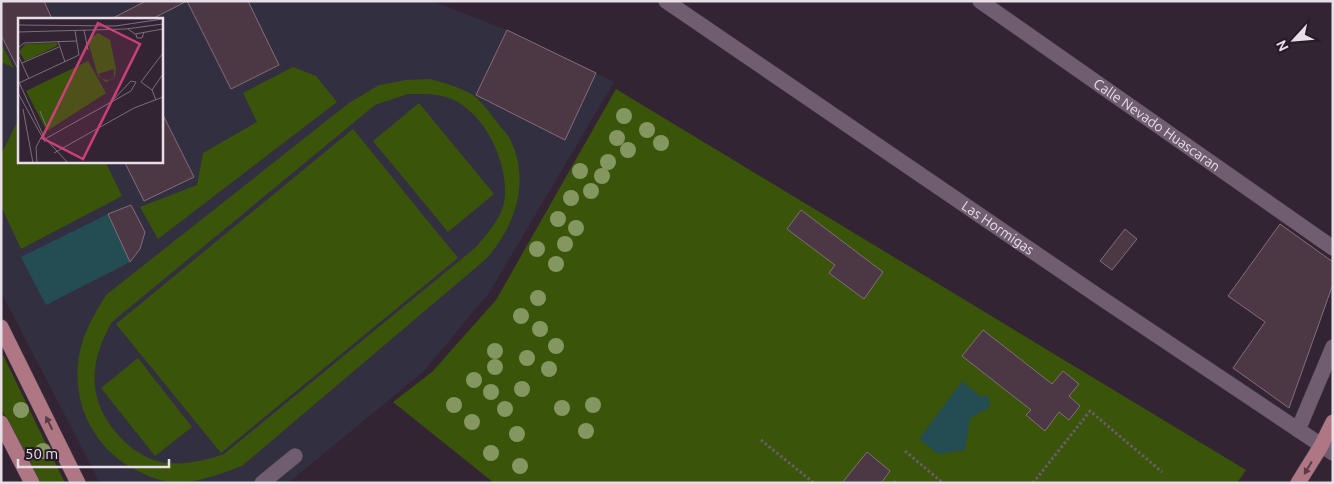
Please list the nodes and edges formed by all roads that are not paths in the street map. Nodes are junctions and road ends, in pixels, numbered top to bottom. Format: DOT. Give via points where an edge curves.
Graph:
graph roads {
  1 [pos="666,1"];
  2 [pos="980,1"];
  3 [pos="1333,248"];
  4 [pos="1,327"];
  5 [pos="6,342"];
  6 [pos="1333,347"];
  7 [pos="1333,422"];
  8 [pos="1,423"];
  9 [pos="1298,430"];
  10 [pos="1327,450"];
  11 [pos="295,456"];
  12 [pos="32,483"];
  13 [pos="78,483"];
  14 [pos="262,483"];
  15 [pos="1298,483"];
  1 -- 9 [label="street, Las Hormigas"];
  2 -- 3 [label="street, Calle Nevado Huascaran"];
  4 -- 5 [label="main road"];
  13 -- 5 [label="main road, one-way"];
  6 -- 9 [label="street"];
  7 -- 10 [label="main road"];
  8 -- 12 [label="main road"];
  9 -- 10 [label="street, Las Hormigas"];
  10 -- 15 [label="main road, one-way"];
  11 -- 14 [label="street"];
}
